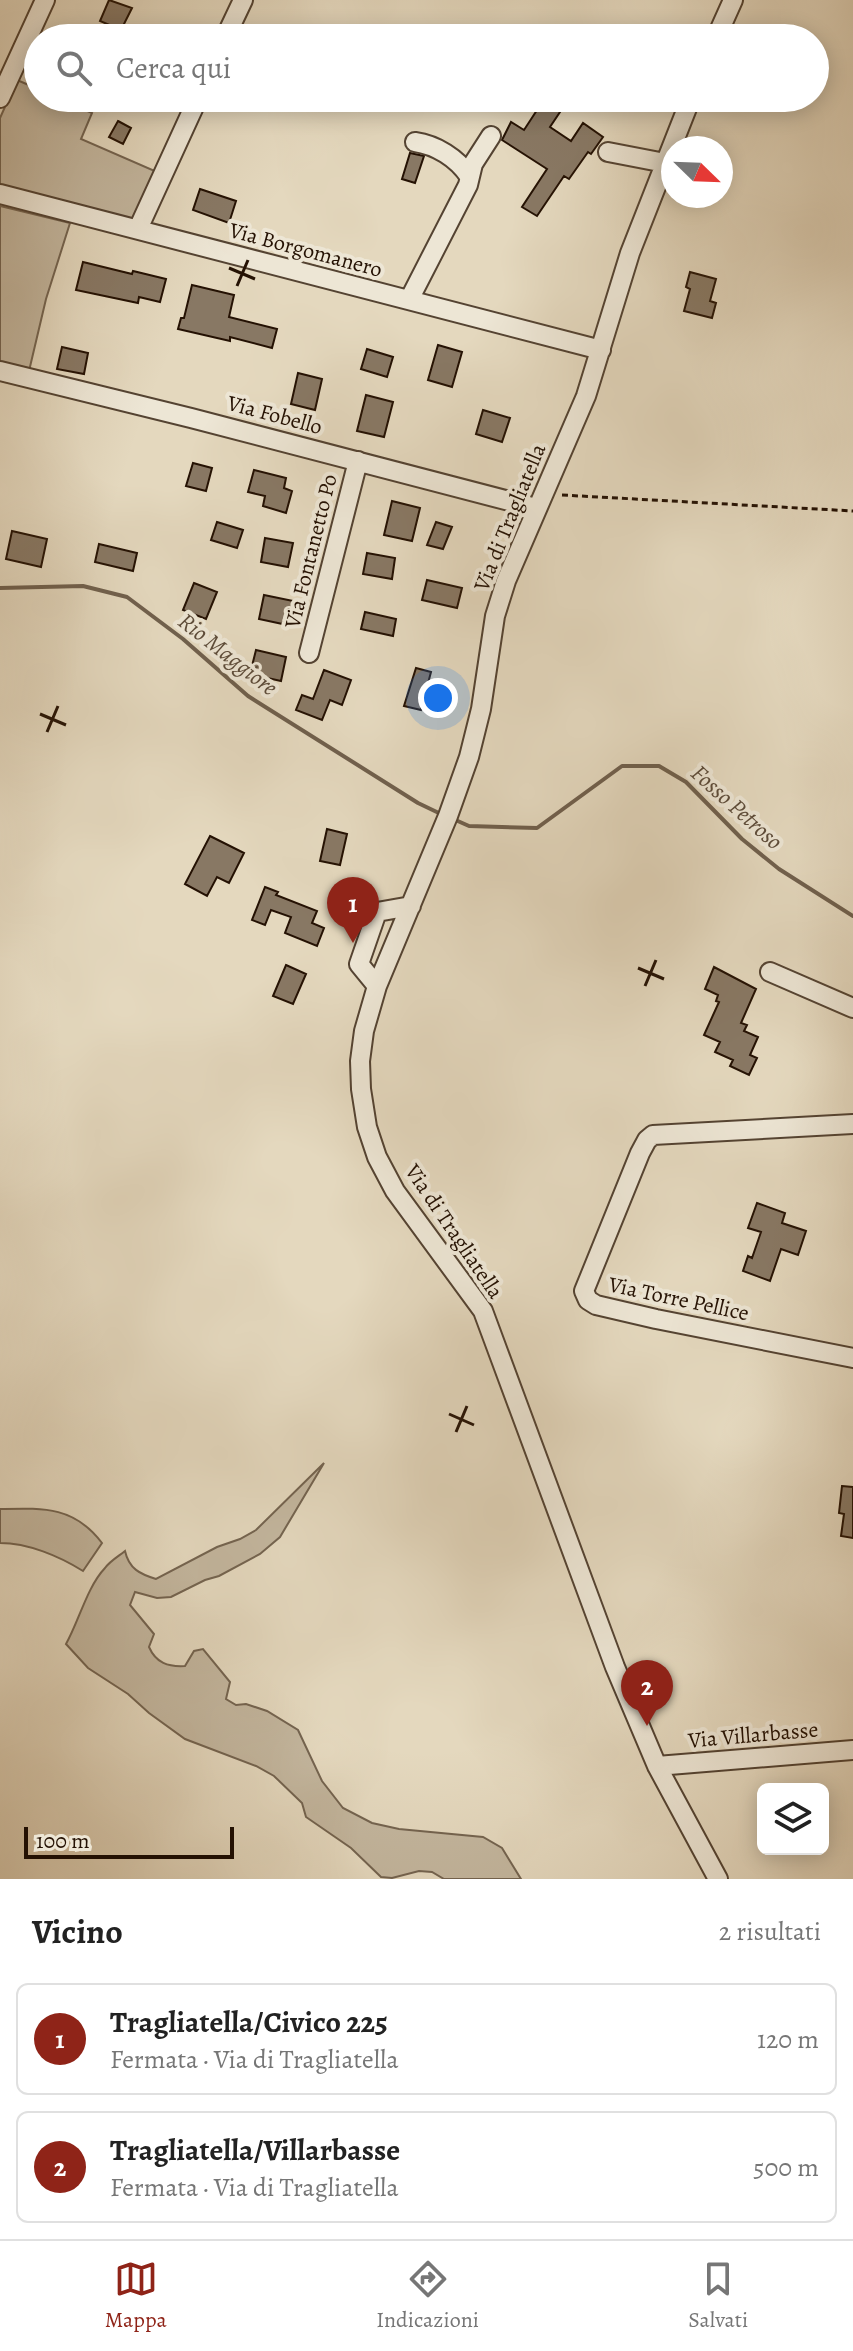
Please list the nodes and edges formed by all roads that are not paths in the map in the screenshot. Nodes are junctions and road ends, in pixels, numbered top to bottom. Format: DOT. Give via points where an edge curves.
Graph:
graph roads {
  1 [pos="45,0"];
  2 [pos="243,0"];
  3 [pos="733,0"];
  4 [pos="34,24"];
  5 [pos="232,24"];
  6 [pos="722,24"];
  7 [pos="24,46"];
  8 [pos="0,98"];
  9 [pos="192,112"];
  10 [pos="685,112"];
  11 [pos="491,136"];
  12 [pos="676,136"];
  13 [pos="415,142"];
  14 [pos="608,152"];
  15 [pos="661,162"];
  16 [pos="661,173"];
  17 [pos="469,176"];
  18 [pos="0,194"];
  19 [pos="138,229"];
  20 [pos="409,300"];
  21 [pos="601,350"];
  22 [pos="0,371"];
  23 [pos="358,461"];
  24 [pos="539,501"];
  25 [pos="309,653"];
  26 [pos="411,906"];
  27 [pos="770,972"];
  28 [pos="377,986"];
  29 [pos="853,1008"];
  30 [pos="853,1124"];
  31 [pos="853,1358"];
  32 [pos="853,1750"];
  33 [pos="657,1766"];
  34 [pos="718,1879"];
  1 -- 4 [label="street"];
  2 -- 5 [label="street"];
  3 -- 6 [label="street"];
  7 -- 8 [label="street"];
  9 -- 19 [label="street"];
  10 -- 12 [label="street, Via di Tragliatella"];
  11 -- 17 [label="street"];
  13 -- 17 [label="street" via="449,156"];
  14 -- 15 [label="street"];
  16 -- 21 [label="street, Via di Tragliatella"];
  17 -- 20 [label="street"];
  18 -- 19 [label="street, Via Borgomanero"];
  19 -- 20 [label="street, Via Borgomanero"];
  20 -- 21 [label="street, Via Borgomanero"];
  21 -- 24 [label="street, Via di Tragliatella"];
  22 -- 23 [label="street, Via Fobello"];
  23 -- 24 [label="street, Via Fobello"];
  23 -- 25 [label="street, Via Fontanetto Po"];
  24 -- 26 [label="street, Via di Tragliatella" via="500,599 476,730 454,801"];
  26 -- 28 [label="street, Via di Tragliatella"];
  26 -- 28 [label="street" via="377,912 359,964"];
  27 -- 29 [label="street"];
  28 -- 33 [label="street, Via di Tragliatella" via="360,1061 367,1127 377,1157 395,1191 483,1311 573,1561"];
  30 -- 31 [label="street, Via Torre Pellice" via="653,1135 640,1153 584,1291 596,1305"];
  32 -- 33 [label="street, Via Villarbasse"];
  33 -- 34 [label="street, Via di Tragliatella"];
}
